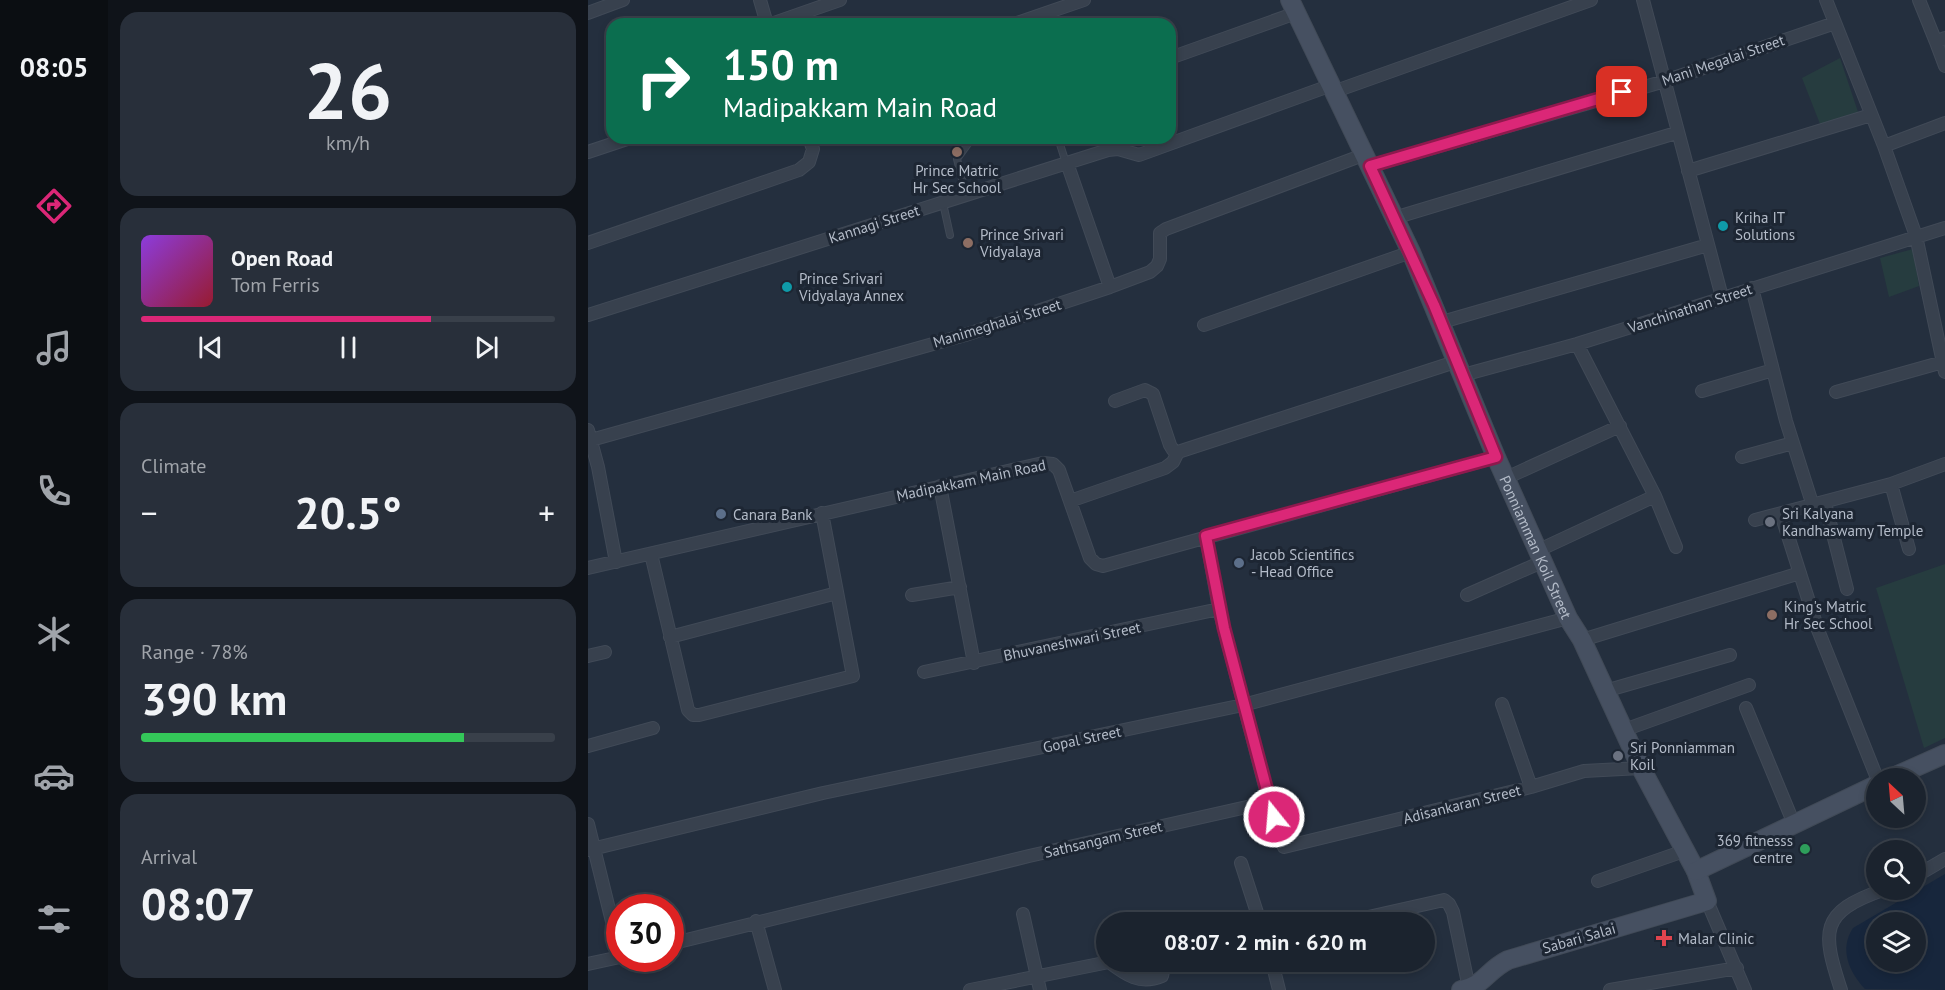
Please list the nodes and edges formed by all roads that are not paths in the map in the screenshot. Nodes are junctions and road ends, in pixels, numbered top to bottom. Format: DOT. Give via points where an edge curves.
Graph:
graph roads {
  1 [pos="623,0"];
  2 [pos="760,0"];
  3 [pos="840,0"];
  4 [pos="1084,0"];
  5 [pos="1591,0"];
  6 [pos="1642,0"];
  7 [pos="1826,0"];
  8 [pos="1919,0"];
  9 [pos="1293,7"];
  10 [pos="588,13"];
  11 [pos="767,18"];
  12 [pos="787,18"];
  13 [pos="1032,18"];
  14 [pos="1834,23"];
  15 [pos="1940,40"];
  16 [pos="1176,56"];
  17 [pos="1945,66"];
  18 [pos="1665,81"];
  19 [pos="1331,89"];
  20 [pos="1871,115"];
  21 [pos="1945,123"];
  22 [pos="1676,133"];
  23 [pos="1176,142"];
  24 [pos="612,144"];
  25 [pos="811,144"];
  26 [pos="968,144"];
  27 [pos="1060,144"];
  28 [pos="1171,144"];
  29 [pos="1884,146"];
  30 [pos="588,152"];
  31 [pos="1366,161"];
  32 [pos="1067,163"];
  33 [pos="1688,171"];
  34 [pos="966,195"];
  35 [pos="943,202"];
  36 [pos="1394,218"];
  37 [pos="1945,228"];
  38 [pos="950,235"];
  39 [pos="1916,236"];
  40 [pos="588,243"];
  41 [pos="1708,245"];
  42 [pos="1411,252"];
  43 [pos="1110,287"];
  44 [pos="1752,288"];
  45 [pos="1722,297"];
  46 [pos="588,315"];
  47 [pos="1442,322"];
  48 [pos="1204,325"];
  49 [pos="1942,332"];
  50 [pos="1577,344"];
  51 [pos="1944,367"];
  52 [pos="1460,368"];
  53 [pos="1773,370"];
  54 [pos="1702,391"];
  55 [pos="1836,392"];
  56 [pos="1115,401"];
  57 [pos="1620,426"];
  58 [pos="589,435"];
  59 [pos="1793,443"];
  60 [pos="1178,452"];
  61 [pos="1496,457"];
  62 [pos="1742,457"];
  63 [pos="1945,464"];
  64 [pos="1506,477"];
  65 [pos="1891,484"];
  66 [pos="940,486"];
  67 [pos="1654,496"];
  68 [pos="1070,501"];
  69 [pos="1825,503"];
  70 [pos="1812,506"];
  71 [pos="822,513"];
  72 [pos="1781,513"];
  73 [pos="1755,520"];
  74 [pos="1206,536"];
  75 [pos="1676,547"];
  76 [pos="1909,549"];
  77 [pos="651,554"];
  78 [pos="1541,555"];
  79 [pos="616,562"];
  80 [pos="588,568"];
  81 [pos="1800,573"];
  82 [pos="960,587"];
  83 [pos="1847,589"];
  84 [pos="837,593"];
  85 [pos="912,595"];
  86 [pos="1467,595"];
  87 [pos="1219,609"];
  88 [pos="1568,618"];
  89 [pos="670,637"];
  90 [pos="1582,640"];
  91 [pos="605,652"];
  92 [pos="1730,655"];
  93 [pos="588,656"];
  94 [pos="974,663"];
  95 [pos="924,672"];
  96 [pos="1749,685"];
  97 [pos="1605,691"];
  98 [pos="1502,704"];
  99 [pos="1243,705"];
  100 [pos="1746,708"];
  101 [pos="654,728"];
  102 [pos="1624,730"];
  103 [pos="588,746"];
  104 [pos="1945,754"];
  105 [pos="1641,768"];
  106 [pos="1872,768"];
  107 [pos="1914,768"];
  108 [pos="1531,788"];
  109 [pos="1866,790"];
  110 [pos="1269,802"];
  111 [pos="588,824"];
  112 [pos="1794,824"];
  113 [pos="591,850"];
  114 [pos="1684,851"];
  115 [pos="1945,859"];
  116 [pos="1241,863"];
  117 [pos="1926,870"];
  118 [pos="1696,871"];
  119 [pos="1598,881"];
  120 [pos="1866,897"];
  121 [pos="1707,901"];
  122 [pos="606,904"];
  123 [pos="1257,912"];
  124 [pos="1391,912"];
  125 [pos="1023,914"];
  126 [pos="756,921"];
  127 [pos="684,940"];
  128 [pos="606,959"];
  129 [pos="588,964"];
  130 [pos="1096,964"];
  131 [pos="1737,969"];
  132 [pos="1122,972"];
  133 [pos="1164,972"];
  134 [pos="1274,972"];
  135 [pos="1038,975"];
  136 [pos="1473,988"];
  137 [pos="775,990"];
  138 [pos="970,990"];
  139 [pos="1040,990"];
  140 [pos="1279,990"];
  141 [pos="1610,990"];
  142 [pos="1745,990"];
  143 [pos="1841,990"];
  1 -- 10 [label="street"];
  2 -- 11 [label="street"];
  3 -- 12 [label="street"];
  4 -- 13 [label="street"];
  5 -- 19 [label="street, Kannagi Street"];
  6 -- 18 [label="street"];
  7 -- 14 [label="street"];
  8 -- 15 [label="street"];
  9 -- 16 [label="street"];
  9 -- 19 [label="street, Ponniamman Koil Street"];
  14 -- 18 [label="street, Mani Megalai Street"];
  14 -- 20 [label="street"];
  15 -- 17 [label="street"];
  18 -- 22 [label="street"];
  18 -- 31 [label="street, Mani Megalai Street"];
  19 -- 23 [label="street, Kannagi Street"];
  19 -- 31 [label="street, Ponniamman Koil Street"];
  20 -- 29 [label="street"];
  20 -- 33 [label="street"];
  21 -- 29 [label="street"];
  22 -- 33 [label="street"];
  22 -- 36 [label="street"];
  24 -- 30 [label="street"];
  25 -- 40 [label="street" via="809,162 799,170"];
  26 -- 34 [label="lane" via="957,159"];
  27 -- 32 [label="lane"];
  28 -- 32 [label="street, Kannagi Street" via="1139,155 1118,149"];
  29 -- 39 [label="street"];
  31 -- 36 [label="street, Ponniamman Koil Street"];
  31 -- 43 [label="street, Manimeghalai Street" via="1166,228 1161,232 1157,266"];
  32 -- 34 [label="street, Kannagi Street"];
  32 -- 43 [label="street"];
  33 -- 41 [label="street"];
  34 -- 35 [label="street, Kannagi Street"];
  35 -- 38 [label="lane"];
  35 -- 46 [label="street, Kannagi Street"];
  36 -- 42 [label="street, Ponniamman Koil Street"];
  37 -- 39 [label="street, Vanchinathan Street"];
  39 -- 44 [label="street, Vanchinathan Street"];
  39 -- 49 [label="street"];
  41 -- 45 [label="street"];
  41 -- 47 [label="street"];
  42 -- 47 [label="street, Ponniamman Koil Street"];
  42 -- 48 [label="street"];
  43 -- 58 [label="street, Manimeghalai Street" via="965,335"];
  44 -- 45 [label="street, Vanchinathan Street"];
  44 -- 53 [label="street"];
  45 -- 50 [label="street, Vanchinathan Street"];
  47 -- 52 [label="street, Ponniamman Koil Street"];
  49 -- 51 [label="street"];
  50 -- 52 [label="street, Vanchinathan Street"];
  50 -- 57 [label="street"];
  51 -- 55 [label="street"];
  52 -- 60 [label="street, Vanchinathan Street"];
  52 -- 61 [label="street, Ponniamman Koil Street"];
  53 -- 54 [label="street"];
  53 -- 59 [label="street"];
  56 -- 60 [label="street" via="1145,390 1154,393 1170,445"];
  57 -- 64 [label="street"];
  57 -- 67 [label="street"];
  58 -- 79 [label="street"];
  59 -- 62 [label="street"];
  59 -- 70 [label="street"];
  60 -- 68 [label="street" via="1165,468"];
  61 -- 64 [label="street, Ponniamman Koil Street"];
  61 -- 74 [label="street, Madipakkam Main Road"];
  63 -- 65 [label="street"];
  64 -- 78 [label="street, Ponniamman Koil Street"];
  65 -- 69 [label="street"];
  65 -- 76 [label="street"];
  66 -- 68 [label="street, Madipakkam Main Road" via="1050,463 1059,470"];
  66 -- 71 [label="street, Madipakkam Main Road"];
  66 -- 82 [label="street"];
  67 -- 75 [label="street"];
  67 -- 78 [label="street"];
  68 -- 74 [label="street, Madipakkam Main Road" via="1092,561 1103,566"];
  69 -- 70 [label="street"];
  69 -- 83 [label="street"];
  70 -- 72 [label="street"];
  71 -- 77 [label="street, Madipakkam Main Road"];
  71 -- 84 [label="street"];
  72 -- 73 [label="street"];
  72 -- 81 [label="street"];
  74 -- 87 [label="street"];
  77 -- 79 [label="street, Madipakkam Main Road"];
  77 -- 89 [label="street"];
  78 -- 86 [label="street"];
  78 -- 88 [label="street, Ponniamman Koil Street"];
  79 -- 80 [label="street, Madipakkam Main Road"];
  81 -- 90 [label="street"];
  81 -- 106 [label="street"];
  82 -- 85 [label="street"];
  82 -- 94 [label="street"];
  84 -- 89 [label="street"];
  84 -- 89 [label="street" via="853,673 850,678 693,715 688,710"];
  87 -- 94 [label="street, Bhuvaneshwari Street"];
  87 -- 99 [label="street"];
  88 -- 90 [label="street, Ponniamman Koil Street"];
  88 -- 99 [label="street, Gopal Street"];
  90 -- 97 [label="street, Ponniamman Koil Street"];
  91 -- 93 [label="street"];
  92 -- 97 [label="street"];
  94 -- 95 [label="street, Bhuvaneshwari Street"];
  96 -- 102 [label="street"];
  97 -- 102 [label="street, Ponniamman Koil Street"];
  98 -- 108 [label="street"];
  99 -- 110 [label="street"];
  99 -- 113 [label="street, Gopal Street" via="823,793"];
  100 -- 112 [label="street"];
  101 -- 103 [label="street"];
  102 -- 105 [label="street, Ponniamman Koil Street"];
  104 -- 107 [label="street"];
  105 -- 108 [label="street, Adisankaran Street" via="1584,771"];
  105 -- 114 [label="street, Ponniamman Koil Street"];
  108 -- 110 [label="street, Adisankaran Street" via="1284,847"];
  109 -- 112 [label="street"];
  110 -- 126 [label="street, Sathsangam Street"];
  111 -- 113 [label="street"];
  112 -- 118 [label="street"];
  113 -- 122 [label="street"];
  114 -- 118 [label="street, Ponniamman Koil Street"];
  114 -- 119 [label="street"];
  115 -- 117 [label="street"];
  116 -- 123 [label="street"];
  118 -- 121 [label="street, Ponniamman Koil Street"];
  120 -- 143 [label="street" via="1848,905 1828,931 1828,945"];
  121 -- 131 [label="street, Ponniamman Koil Street"];
  121 -- 136 [label="street, Sabari Salai" via="1508,960 1491,968"];
  124 -- 136 [label="street" via="1444,900 1449,904"];
  125 -- 135 [label="street"];
  126 -- 127 [label="street, Sathsangam Street"];
  126 -- 137 [label="street"];
  128 -- 129 [label="street"];
  130 -- 135 [label="street"];
  131 -- 141 [label="street"];
  131 -- 142 [label="street, Ponniamman Koil Street"];
  132 -- 133 [label="street" via="1130,978 1155,979"];
  134 -- 140 [label="street"];
  135 -- 138 [label="street"];
  135 -- 139 [label="street"];
}
